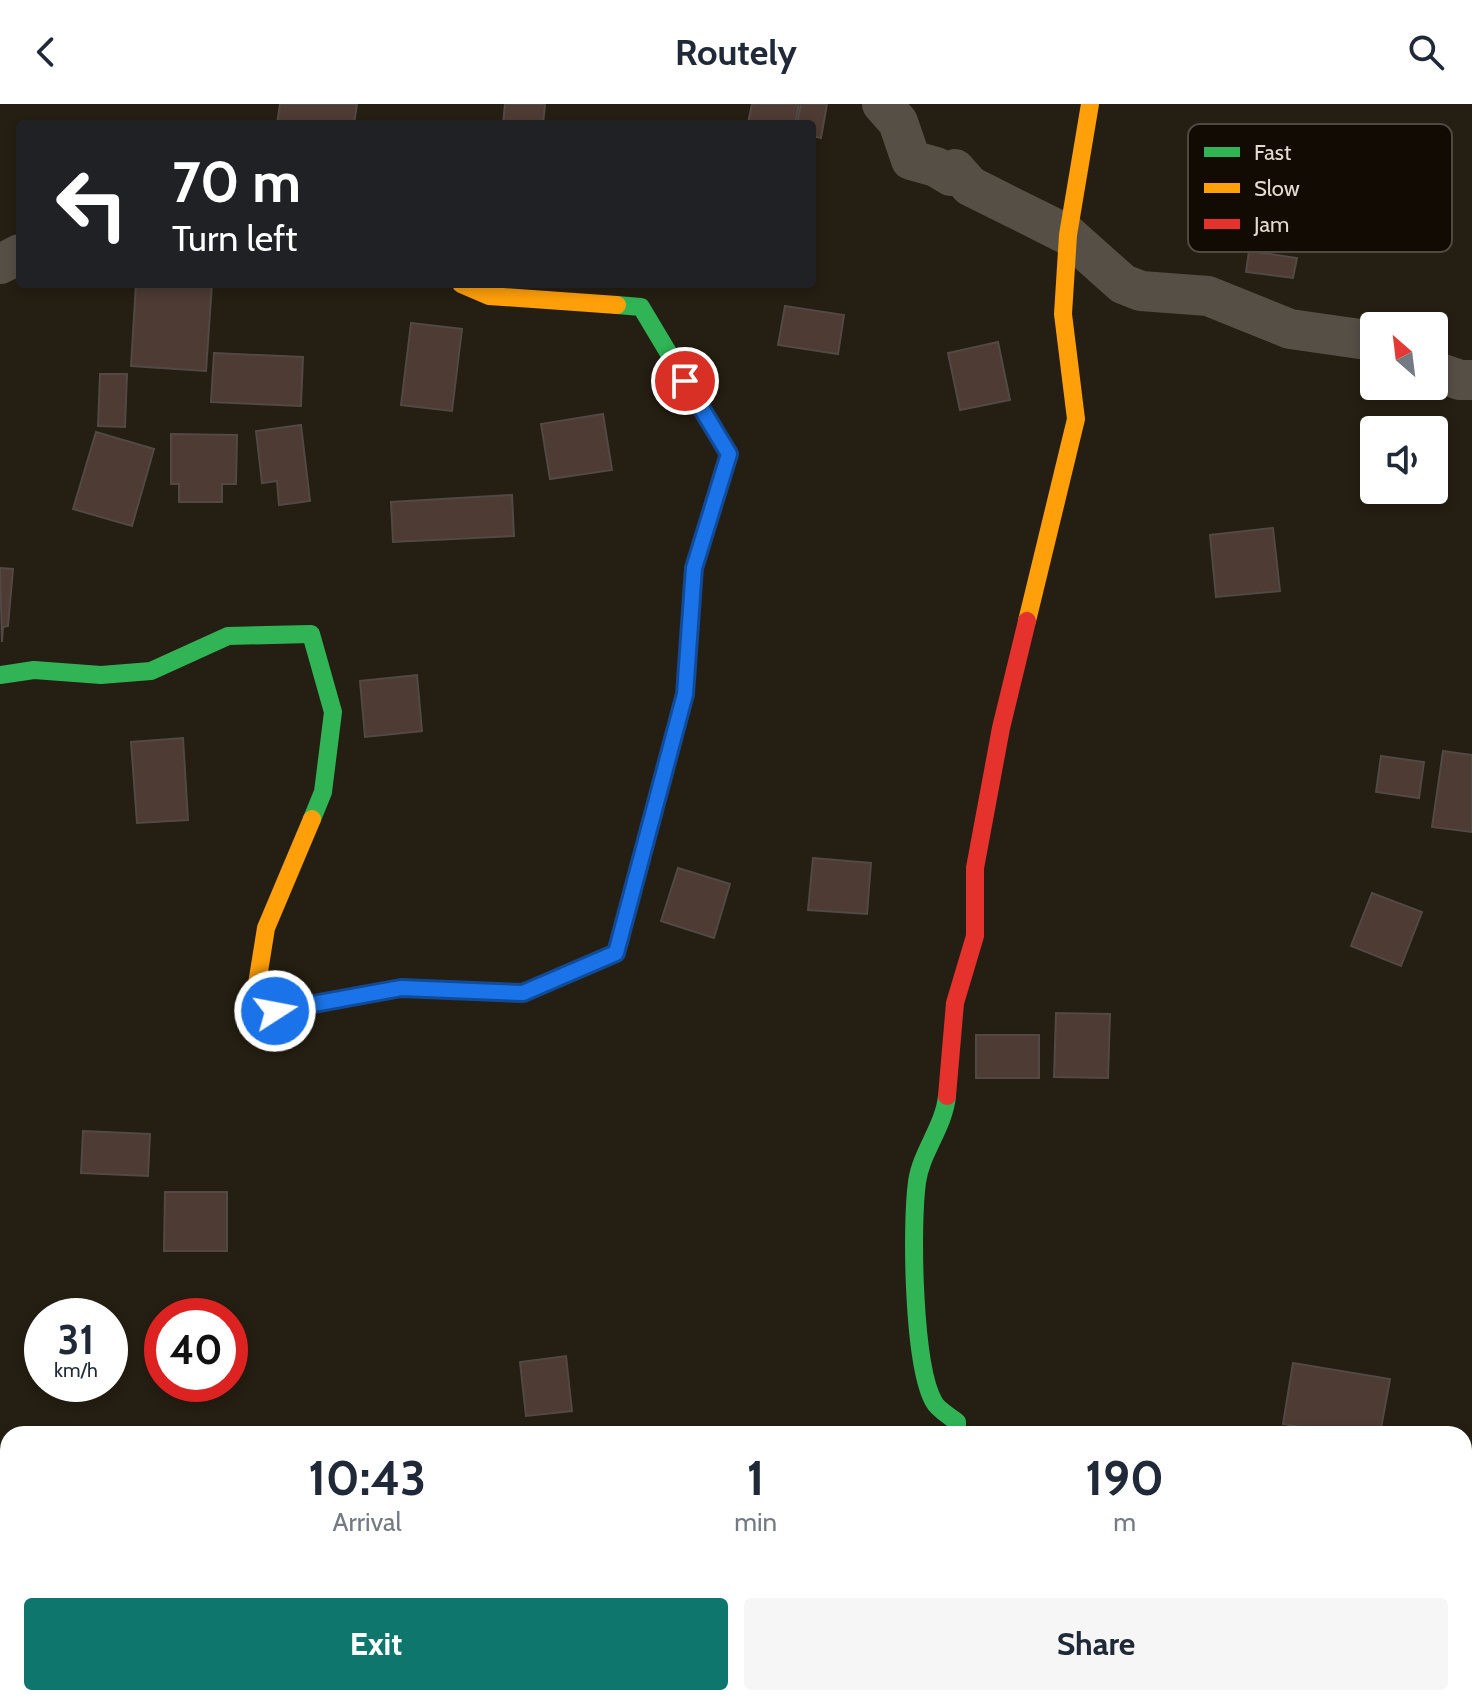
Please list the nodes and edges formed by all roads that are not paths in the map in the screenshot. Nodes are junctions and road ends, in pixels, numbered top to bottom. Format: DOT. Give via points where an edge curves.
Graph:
graph roads {
  1 [pos="882,104"];
  2 [pos="1090,104"];
  3 [pos="1068,235"];
  4 [pos="470,288"];
  5 [pos="1360,339"];
  6 [pos="1448,376"];
  7 [pos="1472,380"];
  8 [pos="0,675"];
  9 [pos="957,1426"];
  1 -- 3 [label="street" via="898,122 911,160 951,176 955,169 970,186"];
  2 -- 3 [label="street"];
  3 -- 5 [label="street" via="1123,284 1141,291 1208,296 1290,329"];
  3 -- 9 [label="street" via="1063,314 1076,419 1001,728 975,868 975,936 955,1003 945,1115 917,1180 919,1348 934,1403"];
  4 -- 8 [label="street" via="489,296 641,307 729,454 694,568 685,694 616,953 523,993 401,988 252,1015 266,928 323,792 333,712 311,634 228,636 151,671 101,675 34,670"];
  6 -- 7 [label="street"];
}
